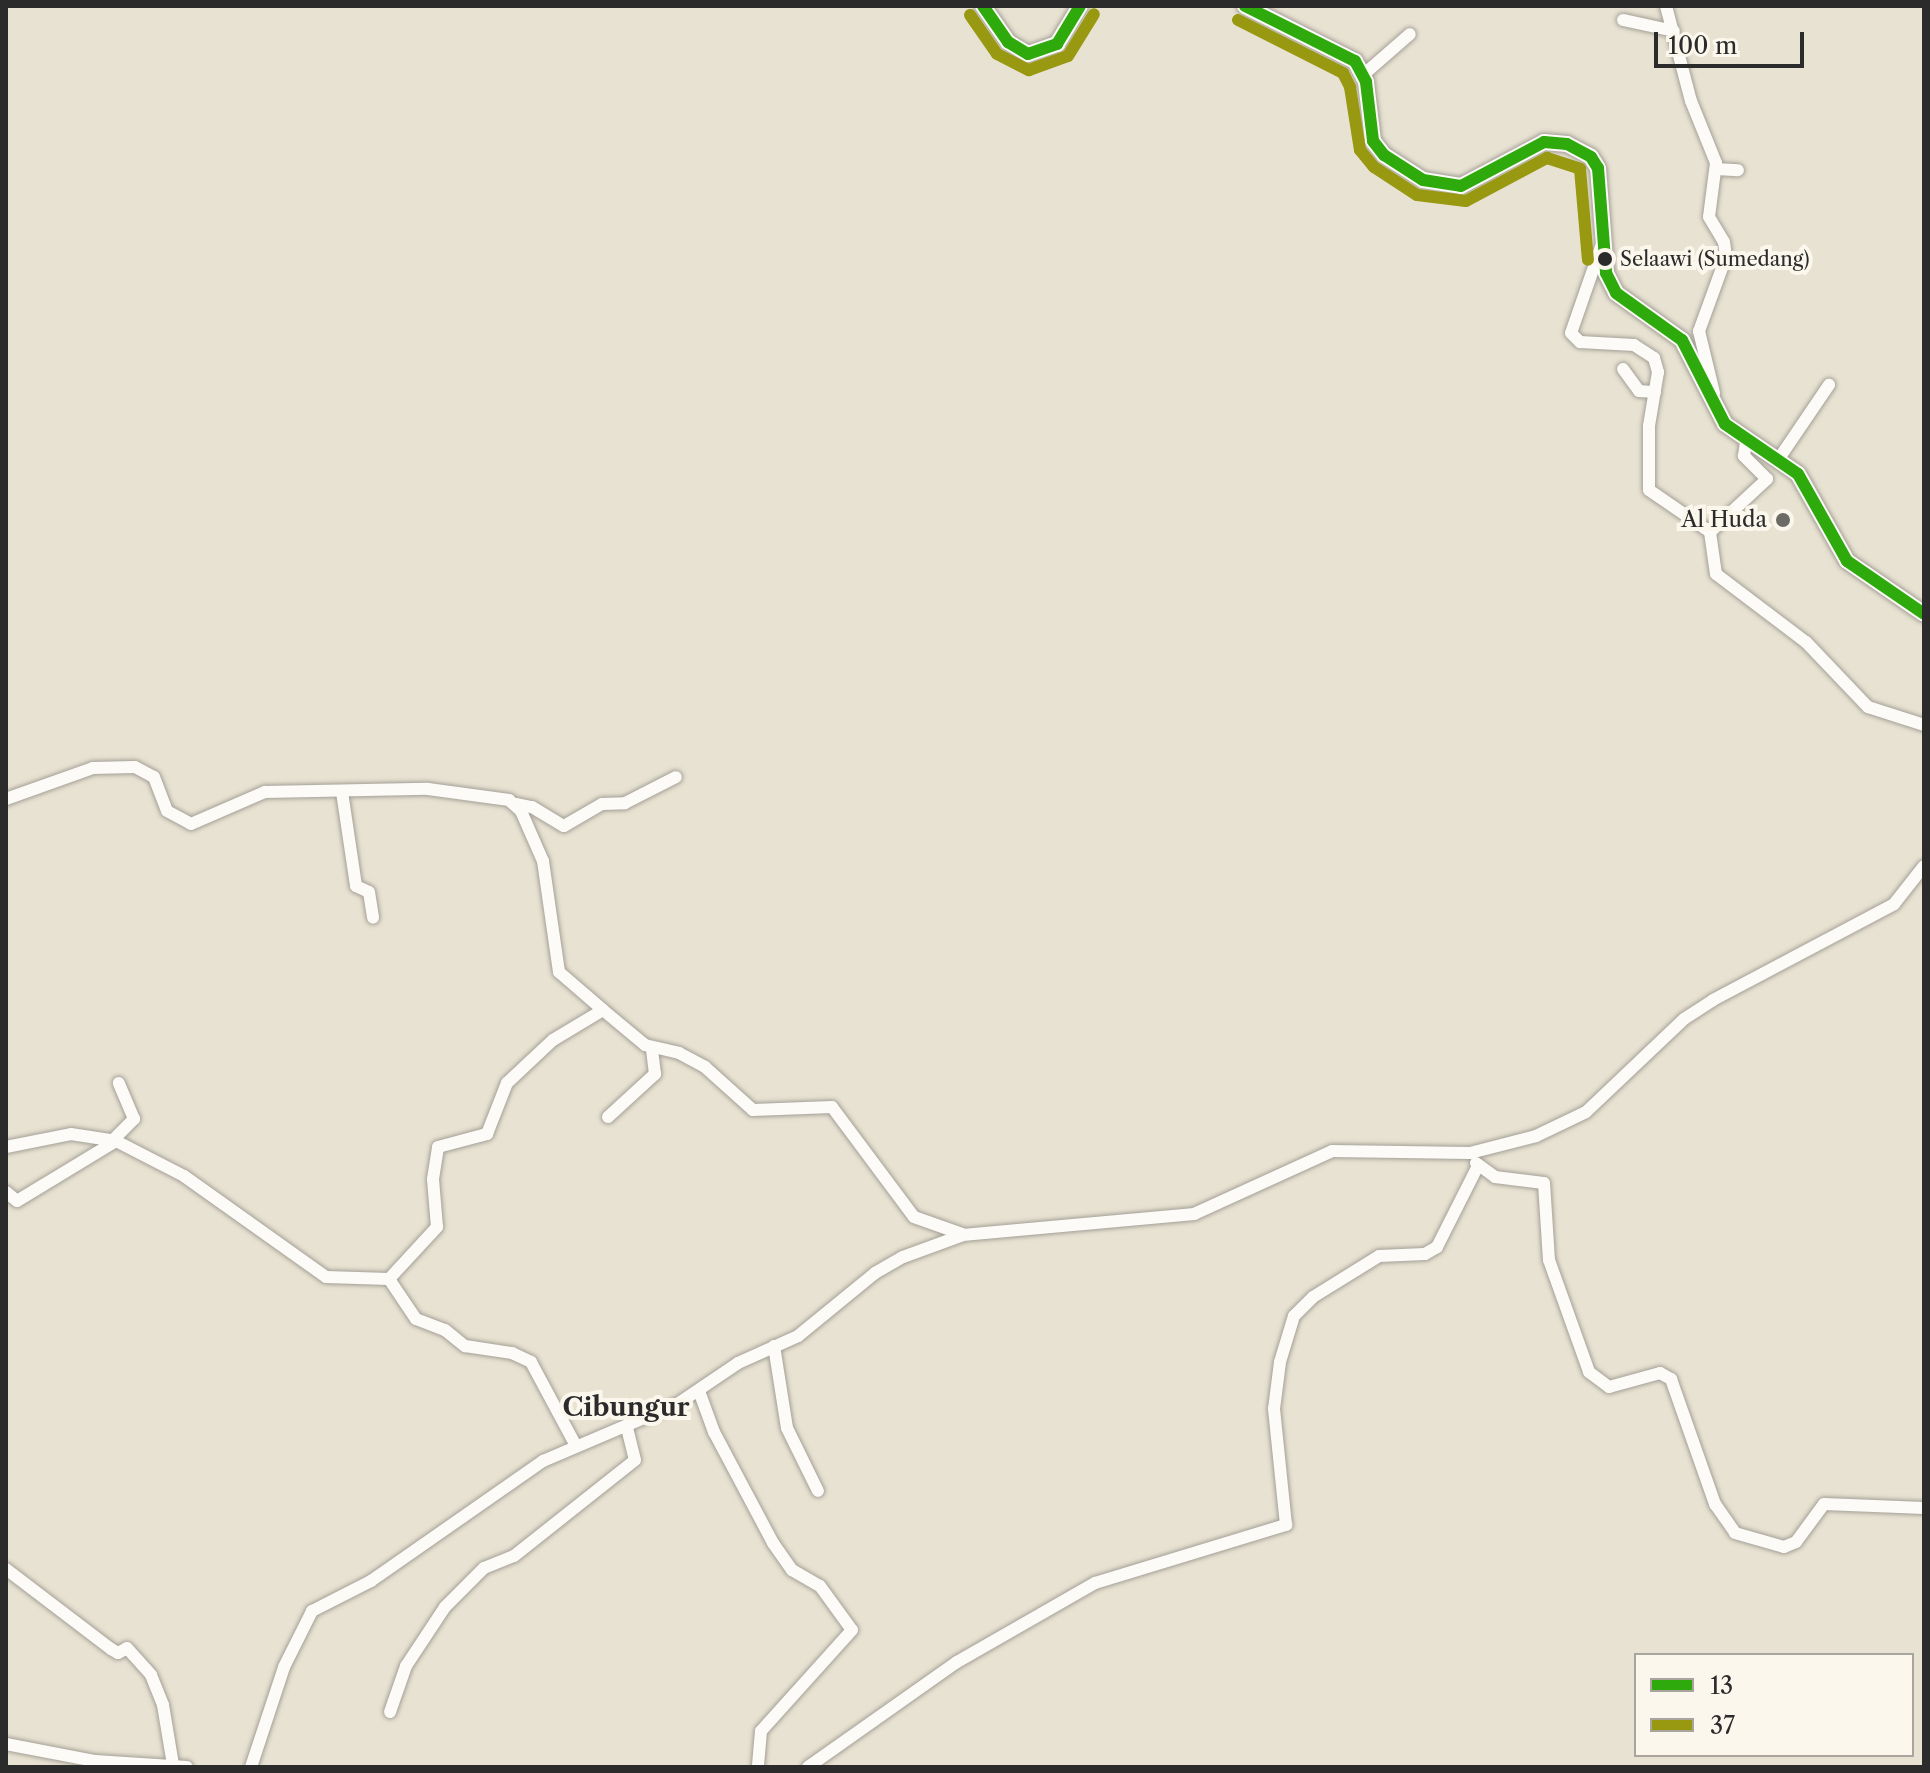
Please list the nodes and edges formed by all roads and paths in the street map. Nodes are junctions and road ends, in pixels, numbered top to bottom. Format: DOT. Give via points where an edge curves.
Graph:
graph roads {
  1 [pos="983,6"];
  2 [pos="1080,6"];
  3 [pos="1245,6"];
  4 [pos="1666,6"];
  5 [pos="1623,20"];
  6 [pos="1674,31"];
  7 [pos="1410,34"];
  8 [pos="1363,75"];
  9 [pos="1716,169"];
  10 [pos="1738,170"];
  11 [pos="1603,241"];
  12 [pos="1623,369"];
  13 [pos="1829,385"];
  14 [pos="1655,392"];
  15 [pos="1713,409"];
  16 [pos="1746,441"];
  17 [pos="1778,460"];
  18 [pos="1710,532"];
  19 [pos="1924,614"];
  20 [pos="1924,725"];
  21 [pos="676,777"];
  22 [pos="342,792"];
  23 [pos="6,799"];
  24 [pos="516,804"];
  25 [pos="1924,866"];
  26 [pos="373,918"];
  27 [pos="603,1010"];
  28 [pos="652,1048"];
  29 [pos="119,1083"];
  30 [pos="608,1117"];
  31 [pos="115,1140"];
  32 [pos="6,1147"];
  33 [pos="1470,1153"];
  34 [pos="1478,1166"];
  35 [pos="6,1192"];
  36 [pos="963,1235"];
  37 [pos="389,1279"];
  38 [pos="774,1346"];
  39 [pos="699,1391"];
  40 [pos="627,1428"];
  41 [pos="576,1446"];
  42 [pos="818,1491"];
  43 [pos="1924,1508"];
  44 [pos="6,1569"];
  45 [pos="390,1712"];
  46 [pos="6,1744"];
  47 [pos="155,1765"];
  48 [pos="173,1765"];
  49 [pos="187,1767"];
  50 [pos="251,1767"];
  51 [pos="758,1767"];
  52 [pos="808,1767"];
  1 -- 2 [label="main road" via="1008,42 1028,54 1057,44"];
  3 -- 8 [label="main road" via="1338,50"];
  4 -- 6 [label="street"];
  5 -- 6 [label="street"];
  6 -- 9 [label="street" via="1691,101"];
  7 -- 8 [label="street"];
  8 -- 11 [label="main road" via="1377,147 1430,183 1461,186 1544,142 1567,144 1591,157 1598,168"];
  9 -- 10 [label="street"];
  9 -- 15 [label="street" via="1709,217 1724,242 1726,257 1699,331"];
  11 -- 14 [label="street" via="1571,333 1580,342 1616,340 1649,352 1657,364"];
  11 -- 15 [label="main road" via="1606,273 1616,293 1682,340"];
  12 -- 14 [label="street" via="1639,391"];
  13 -- 17 [label="street"];
  14 -- 18 [label="street" via="1647,487"];
  15 -- 16 [label="main road"];
  16 -- 17 [label="main road"];
  16 -- 18 [label="street" via="1743,454 1766,475 1766,482"];
  17 -- 19 [label="main road" via="1804,482 1847,561"];
  18 -- 20 [label="street" via="1715,545 1712,566 1722,579 1806,642 1868,707"];
  21 -- 24 [label="street" via="625,803 602,804 564,826"];
  22 -- 23 [label="street" via="265,792 191,824 167,811 154,777 135,767 93,768"];
  22 -- 24 [label="street" via="453,790"];
  22 -- 26 [label="street" via="356,886 369,892"];
  24 -- 27 [label="street" via="548,876 559,972"];
  25 -- 33 [label="street" via="1886,909 1684,1019 1579,1118 1509,1145"];
  27 -- 28 [label="street"];
  27 -- 37 [label="street" via="553,1040 517,1073 501,1091 487,1134 438,1147 433,1179 437,1227"];
  28 -- 30 [label="street" via="655,1074"];
  28 -- 36 [label="street" via="705,1067 753,1110 836,1109 914,1217"];
  29 -- 31 [label="street" via="134,1119"];
  31 -- 32 [label="street" via="71,1134"];
  31 -- 35 [label="street" via="17,1201"];
  31 -- 37 [label="street" via="184,1176 326,1277"];
  33 -- 34 [label="street"];
  33 -- 36 [label="street" via="1332,1151 1194,1214"];
  34 -- 43 [label="street" via="1495,1177 1544,1183 1549,1260 1589,1372 1609,1387 1660,1373 1671,1379 1715,1504 1735,1533 1784,1547 1796,1542 1824,1504"];
  34 -- 52 [label="street" via="1437,1247 1425,1254 1379,1256 1325,1288 1294,1316 1280,1362 1274,1409 1286,1525 1095,1583 957,1662"];
  36 -- 38 [label="street" via="875,1273 812,1327"];
  37 -- 41 [label="street" via="416,1319 463,1345 512,1353 531,1362"];
  38 -- 39 [label="street"];
  38 -- 42 [label="street" via="787,1428"];
  39 -- 40 [label="street"];
  39 -- 51 [label="street" via="714,1432 773,1543 792,1570 820,1586 852,1630 761,1731"];
  40 -- 41 [label="street"];
  40 -- 45 [label="street" via="636,1459 514,1556 484,1568 445,1607 406,1666"];
  41 -- 50 [label="street" via="500,1487 371,1581 312,1611 284,1667"];
  44 -- 48 [label="street" via="111,1649 118,1653 127,1648 151,1675 163,1705"];
  46 -- 47 [label="street" via="95,1761"];
  47 -- 48 [label="street"];
  48 -- 49 [label="street"];
}
